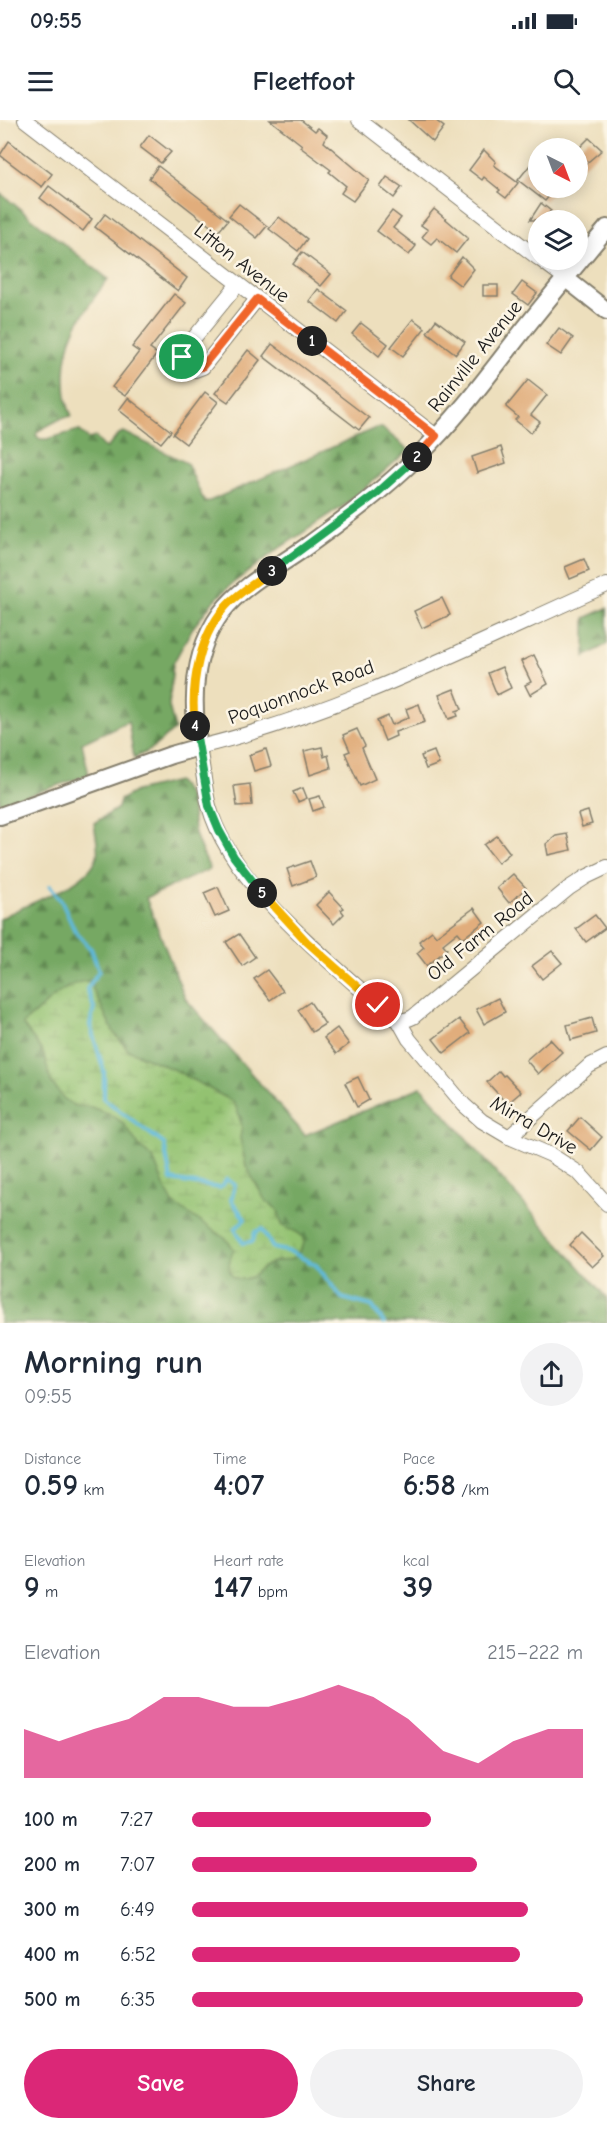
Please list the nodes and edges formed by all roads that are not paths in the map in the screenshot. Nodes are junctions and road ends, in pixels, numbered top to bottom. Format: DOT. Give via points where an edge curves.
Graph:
graph roads {
  1 [pos="25,120"];
  2 [pos="359,120"];
  3 [pos="607,228"];
  4 [pos="528,250"];
  5 [pos="554,270"];
  6 [pos="565,278"];
  7 [pos="238,284"];
  8 [pos="257,299"];
  9 [pos="607,311"];
  10 [pos="436,436"];
  11 [pos="607,585"];
  12 [pos="199,747"];
  13 [pos="0,816"];
  14 [pos="607,867"];
  15 [pos="399,1021"];
  16 [pos="607,1057"];
  17 [pos="509,1137"];
  18 [pos="607,1204"];
  1 -- 7 [label="street, Litton Avenue"];
  2 -- 4 [label="street"];
  3 -- 6 [label="main road, Rainville Avenue"];
  5 -- 6 [label="street"];
  6 -- 9 [label="main road"];
  6 -- 10 [label="main road, Rainville Avenue"];
  7 -- 8 [label="street, Litton Avenue"];
  7 -- 8 [label="street" via="183,353 187,367 202,367"];
  8 -- 10 [label="street, Litton Avenue"];
  10 -- 12 [label="main road, Rainville Avenue" via="376,494 243,591 220,614 207,635 194,685"];
  11 -- 12 [label="street, Poquonnock Road" via="378,687"];
  12 -- 13 [label="main road, Poquonnock Road"];
  12 -- 15 [label="street" via="209,806 234,857 307,942"];
  14 -- 15 [label="street, Old Farm Road" via="570,888 412,1017"];
  15 -- 17 [label="street, Mirra Drive" via="465,1105"];
  16 -- 17 [label="street" via="589,1066"];
  17 -- 18 [label="street, Mirra Drive" via="551,1155 579,1173"];
}
